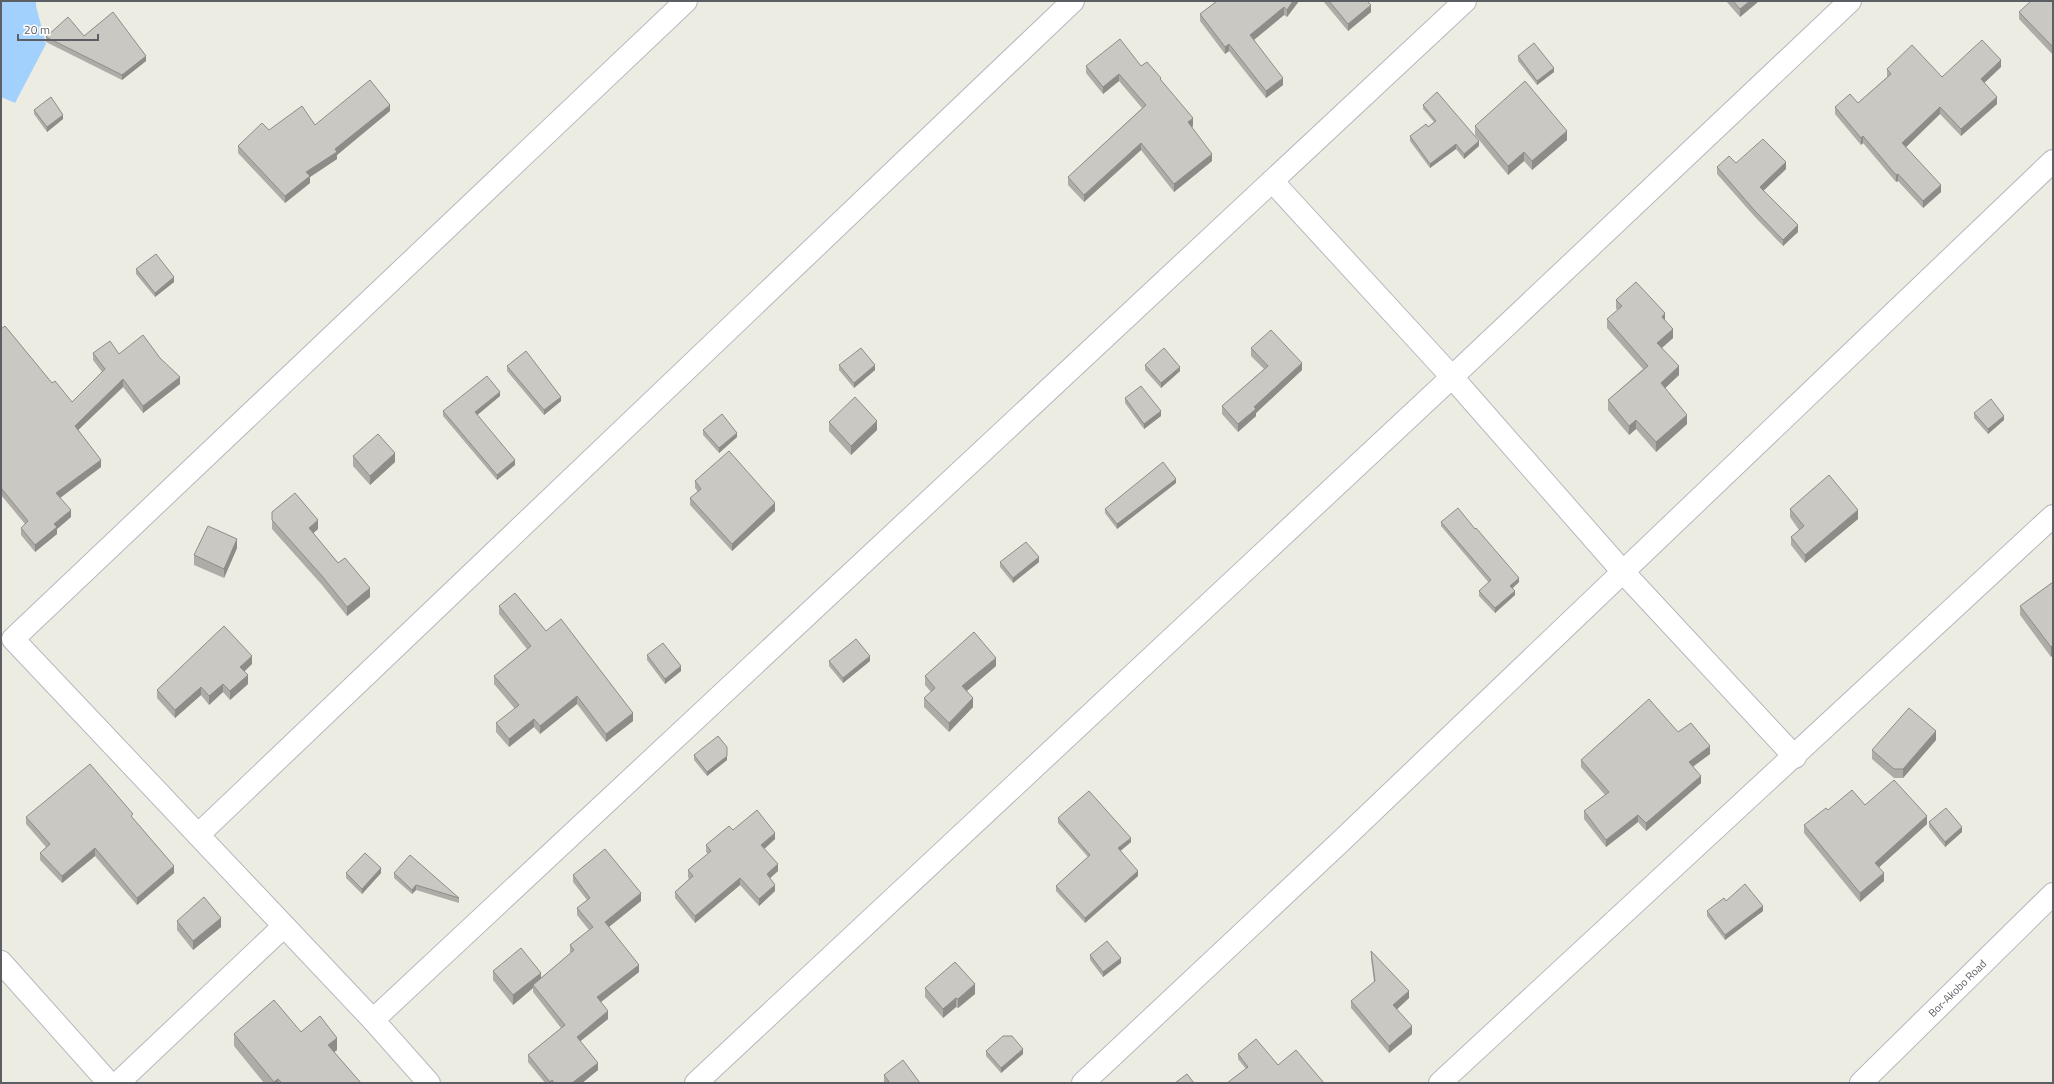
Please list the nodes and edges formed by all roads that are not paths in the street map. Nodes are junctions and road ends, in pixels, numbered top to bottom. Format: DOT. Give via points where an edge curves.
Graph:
graph roads {
  1 [pos="686,1"];
  2 [pos="1073,1"];
  3 [pos="1465,1"];
  4 [pos="1850,1"];
  5 [pos="2053,161"];
  6 [pos="1272,181"];
  7 [pos="1452,377"];
  8 [pos="2053,516"];
  9 [pos="1624,573"];
  10 [pos="1795,757"];
  11 [pos="198,835"];
  12 [pos="2053,894"];
  13 [pos="284,926"];
  14 [pos="1,962"];
  15 [pos="373,1020"];
  16 [pos="109,1083"];
  17 [pos="118,1083"];
  18 [pos="429,1083"];
  19 [pos="696,1083"];
  20 [pos="1082,1083"];
  21 [pos="1440,1083"];
  22 [pos="1861,1083"];
  1 -- 11 [label="street" via="13,639"];
  2 -- 11 [label="street"];
  3 -- 6 [label="street"];
  4 -- 7 [label="street"];
  5 -- 9 [label="street"];
  6 -- 7 [label="street"];
  6 -- 15 [label="street"];
  7 -- 9 [label="street"];
  7 -- 19 [label="street"];
  8 -- 10 [label="street"];
  9 -- 10 [label="street"];
  9 -- 20 [label="street"];
  10 -- 21 [label="street"];
  11 -- 13 [label="street"];
  12 -- 22 [label="street, Bor-Akobo Road"];
  13 -- 15 [label="street"];
  13 -- 17 [label="street"];
  14 -- 16 [label="street"];
  15 -- 18 [label="street"];
}
